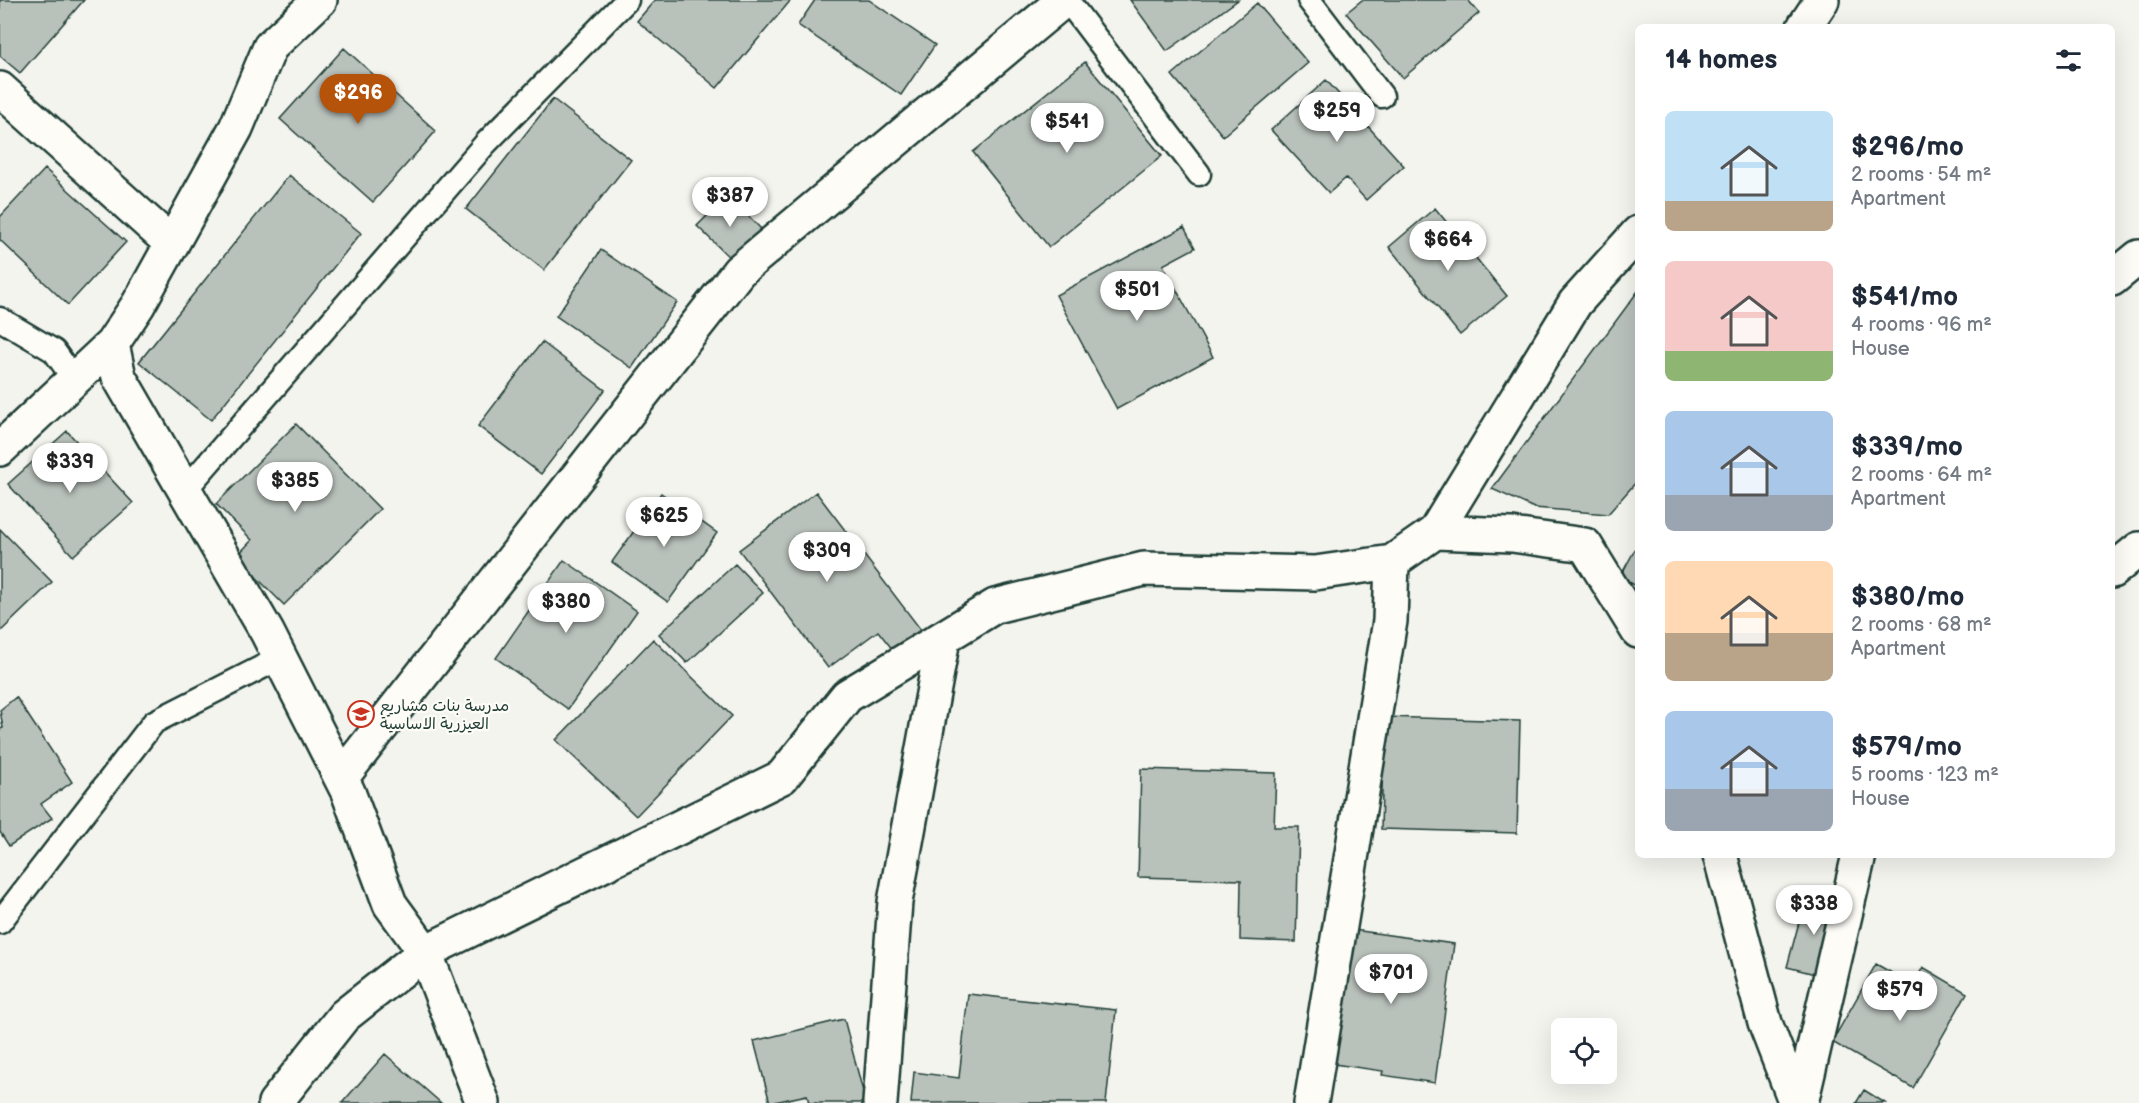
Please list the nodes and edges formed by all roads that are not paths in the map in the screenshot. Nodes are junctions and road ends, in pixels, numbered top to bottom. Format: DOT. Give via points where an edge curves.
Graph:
graph roads {
  1 [pos="320,0"];
  2 [pos="627,0"];
  3 [pos="1065,0"];
  4 [pos="1309,0"];
  5 [pos="1822,0"];
  6 [pos="1806,24"];
  7 [pos="0,89"];
  8 [pos="1382,96"];
  9 [pos="1199,174"];
  10 [pos="1635,236"];
  11 [pos="172,244"];
  12 [pos="2139,257"];
  13 [pos="2115,277"];
  14 [pos="0,319"];
  15 [pos="112,344"];
  16 [pos="74,379"];
  17 [pos="0,449"];
  18 [pos="186,489"];
  19 [pos="1434,532"];
  20 [pos="2139,549"];
  21 [pos="1392,562"];
  22 [pos="2115,569"];
  23 [pos="1635,626"];
  24 [pos="943,639"];
  25 [pos="280,658"];
  26 [pos="341,778"];
  27 [pos="1721,858"];
  28 [pos="1858,858"];
  29 [pos="0,922"];
  30 [pos="425,952"];
  31 [pos="275,1103"];
  32 [pos="483,1103"];
  33 [pos="880,1103"];
  34 [pos="1311,1103"];
  35 [pos="1796,1103"];
  36 [pos="1802,1103"];
  1 -- 11 [label="street" via="270,47 236,128"];
  2 -- 18 [label="lane" via="486,143"];
  3 -- 9 [label="lane"];
  3 -- 26 [label="street" via="739,271"];
  4 -- 8 [label="lane"];
  5 -- 6 [label="street"];
  7 -- 11 [label="street"];
  10 -- 19 [label="street" via="1575,303"];
  11 -- 15 [label="street"];
  12 -- 13 [label="street"];
  14 -- 16 [label="lane" via="54,351"];
  15 -- 16 [label="street"];
  15 -- 18 [label="street" via="119,377"];
  16 -- 17 [label="street"];
  18 -- 25 [label="street"];
  19 -- 21 [label="street"];
  19 -- 23 [label="street" via="1512,534 1585,545"];
  20 -- 22 [label="street"];
  21 -- 24 [label="street" via="1314,573 1144,570 995,606"];
  21 -- 34 [label="street" via="1390,621"];
  24 -- 30 [label="street" via="847,696 782,777"];
  24 -- 33 [label="street" via="895,902"];
  25 -- 26 [label="street"];
  25 -- 29 [label="lane" via="154,722"];
  26 -- 30 [label="street" via="390,904"];
  27 -- 35 [label="street" via="1766,1023"];
  28 -- 36 [label="street"];
  30 -- 31 [label="street" via="344,1016"];
  30 -- 32 [label="street"];
}
